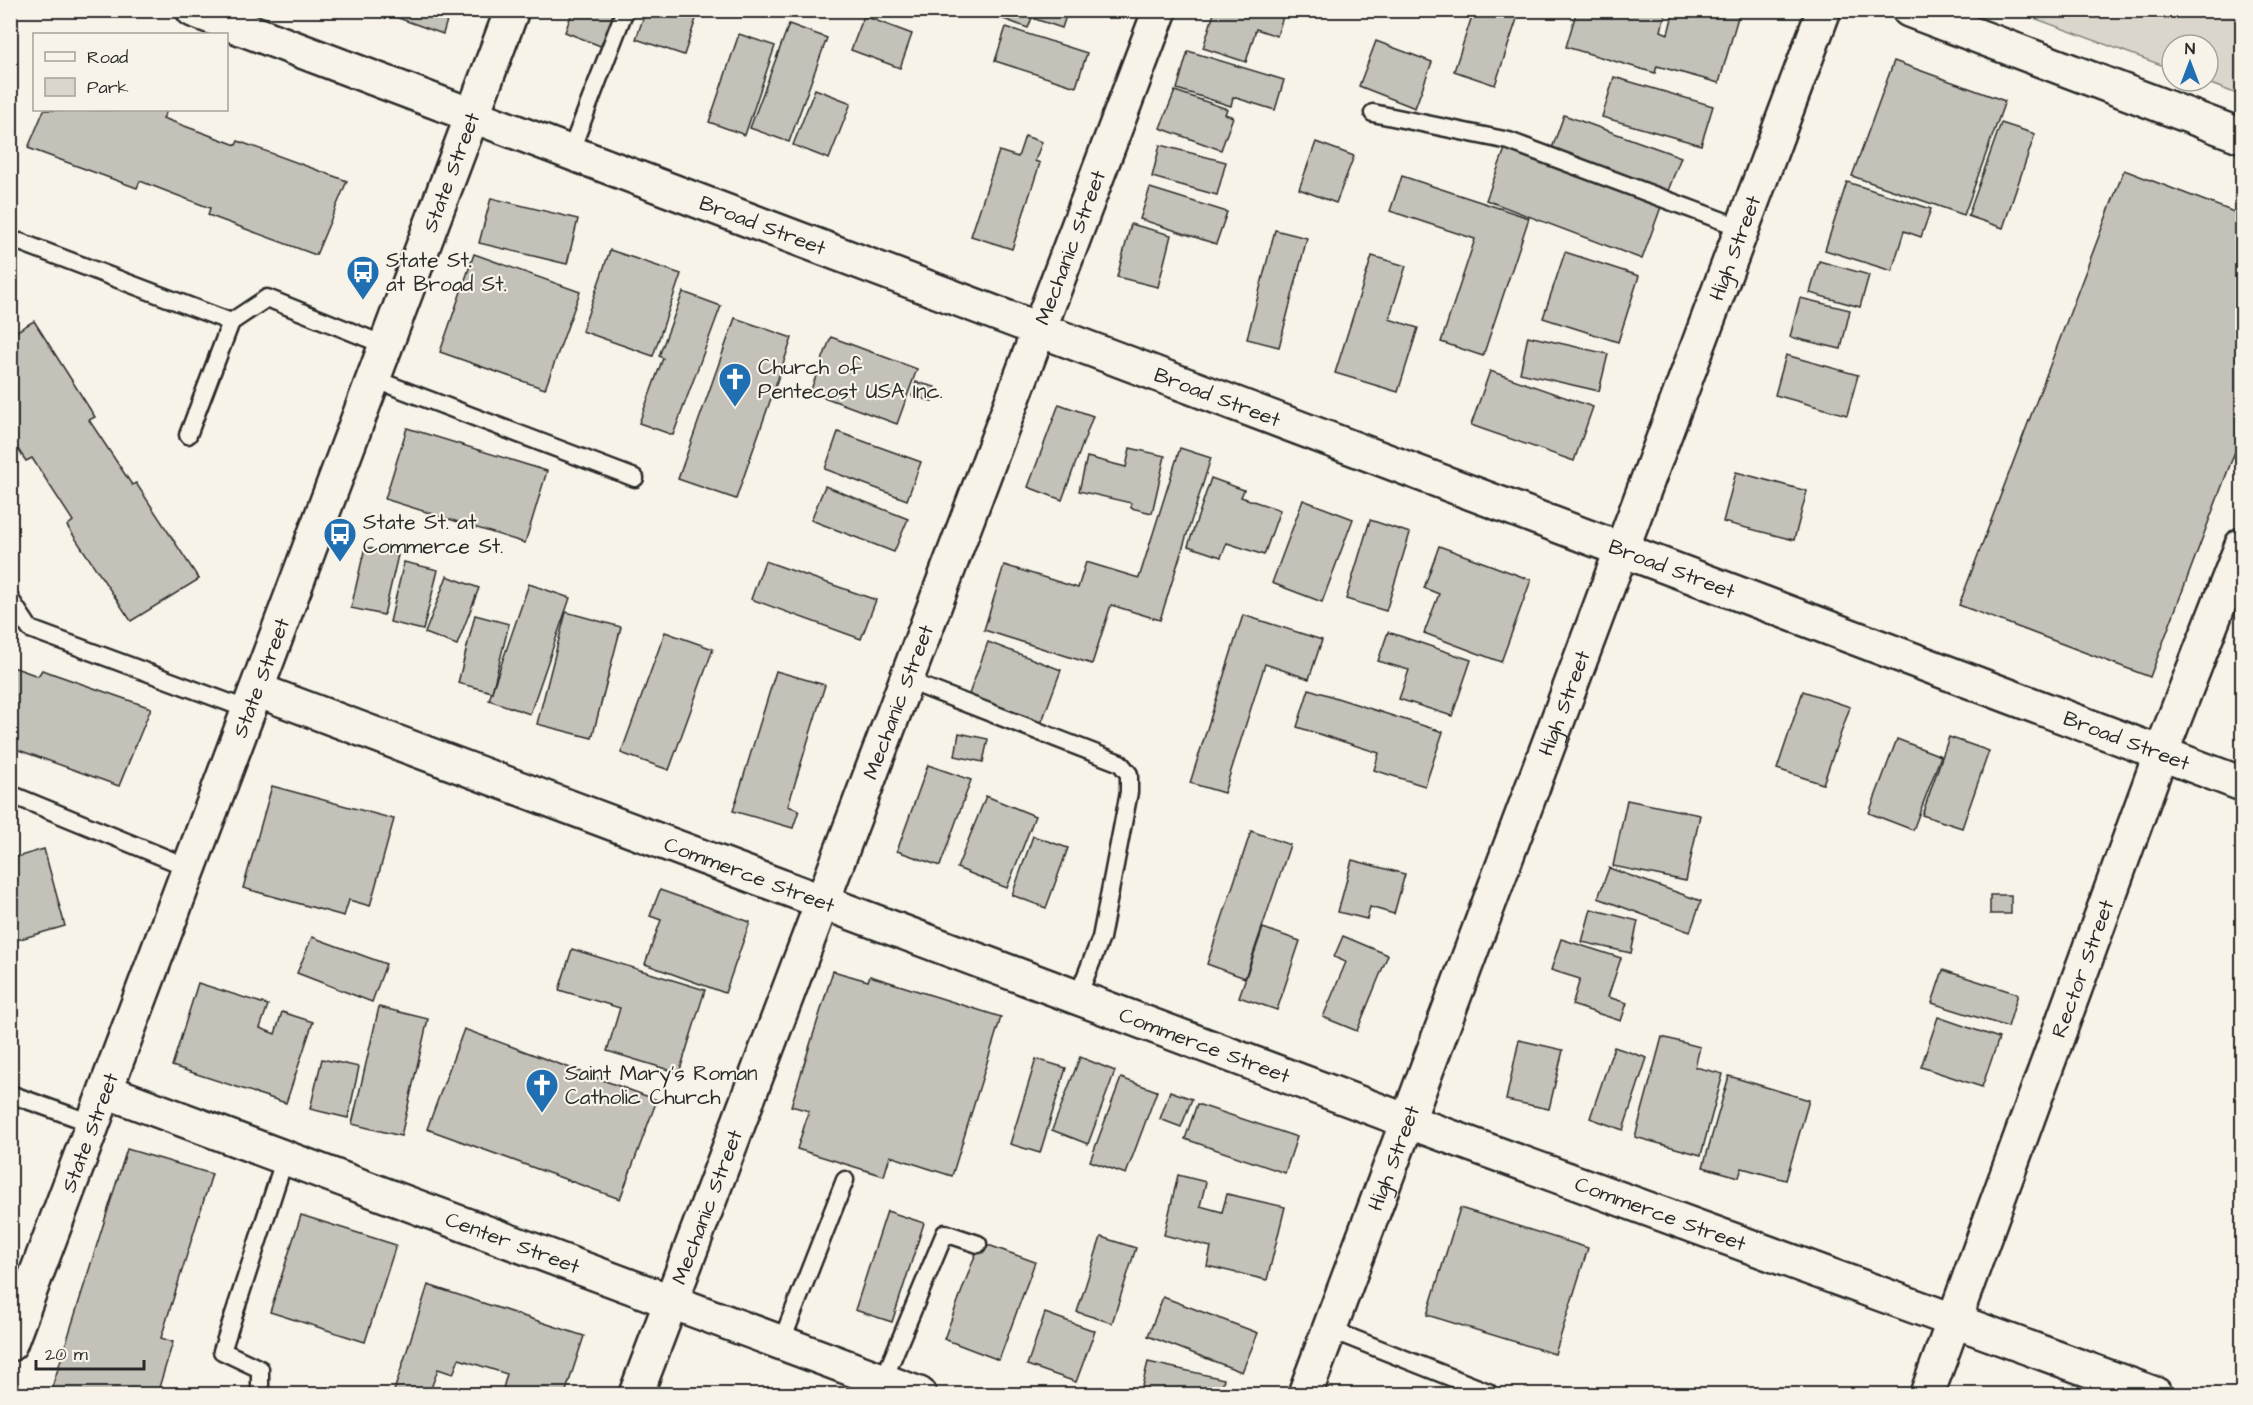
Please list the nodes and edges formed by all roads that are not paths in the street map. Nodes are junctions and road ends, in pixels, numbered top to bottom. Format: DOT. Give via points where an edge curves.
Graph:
graph roads {
  1 [pos="193,10"];
  2 [pos="512,10"];
  3 [pos="626,10"];
  4 [pos="1160,10"];
  5 [pos="1824,10"];
  6 [pos="1910,10"];
  7 [pos="1374,113"];
  8 [pos="473,116"];
  9 [pos="2242,136"];
  10 [pos="570,153"];
  11 [pos="1742,228"];
  12 [pos="20,242"];
  13 [pos="231,322"];
  14 [pos="1039,330"];
  15 [pos="387,346"];
  16 [pos="374,379"];
  17 [pos="188,435"];
  18 [pos="635,478"];
  19 [pos="2242,545"];
  20 [pos="1622,549"];
  21 [pos="10,599"];
  22 [pos="906,680"];
  23 [pos="253,700"];
  24 [pos="2161,753"];
  25 [pos="2242,784"];
  26 [pos="10,794"];
  27 [pos="190,868"];
  28 [pos="822,902"];
  29 [pos="1077,998"];
  30 [pos="106,1091"];
  31 [pos="10,1094"];
  32 [pos="1407,1121"];
  33 [pos="94,1124"];
  34 [pos="285,1158"];
  35 [pos="845,1180"];
  36 [pos="978,1244"];
  37 [pos="671,1302"];
  38 [pos="1954,1320"];
  39 [pos="1329,1329"];
  40 [pos="781,1343"];
  41 [pos="10,1344"];
  42 [pos="883,1381"];
  43 [pos="1488,1392"];
  44 [pos="260,1395"];
  45 [pos="636,1395"];
  46 [pos="919,1395"];
  47 [pos="1305,1395"];
  48 [pos="1927,1395"];
  49 [pos="2155,1395"];
  1 -- 8 [label="street, Broad Street"];
  2 -- 8 [label="street, State Street"];
  3 -- 10 [label="lane"];
  4 -- 14 [label="street, Mechanic Street"];
  5 -- 11 [label="street, High Street"];
  6 -- 9 [label="street"];
  7 -- 11 [label="lane" via="1509,141"];
  8 -- 10 [label="street, Broad Street"];
  8 -- 15 [label="street, State Street"];
  10 -- 14 [label="street, Broad Street"];
  11 -- 20 [label="street, High Street"];
  12 -- 13 [label="lane"];
  13 -- 15 [label="lane" via="267,298"];
  13 -- 17 [label="lane"];
  14 -- 20 [label="street, Broad Street"];
  14 -- 22 [label="street, Mechanic Street"];
  15 -- 16 [label="street, State Street"];
  16 -- 18 [label="lane"];
  16 -- 23 [label="street, State Street"];
  19 -- 24 [label="street, Rector Street"];
  20 -- 24 [label="street, Broad Street"];
  20 -- 32 [label="street, High Street"];
  21 -- 23 [label="lane" via="30,629"];
  22 -- 28 [label="street, Mechanic Street"];
  22 -- 29 [label="lane" via="1120,763 1129,774 1129,792 1101,938"];
  23 -- 27 [label="street, State Street"];
  23 -- 28 [label="street, Commerce Street"];
  24 -- 25 [label="street, Broad Street"];
  24 -- 38 [label="street, Rector Street"];
  26 -- 27 [label="lane"];
  27 -- 30 [label="street, State Street"];
  28 -- 29 [label="street, Commerce Street"];
  28 -- 37 [label="street, Mechanic Street"];
  29 -- 32 [label="street, Commerce Street"];
  30 -- 33 [label="street, State Street"];
  30 -- 34 [label="street, Center Street"];
  31 -- 33 [label="lane"];
  32 -- 38 [label="street, Commerce Street"];
  32 -- 39 [label="street, High Street"];
  33 -- 41 [label="street, State Street"];
  34 -- 37 [label="street, Center Street"];
  34 -- 44 [label="lane" via="222,1351 260,1369"];
  35 -- 40 [label="lane"];
  36 -- 42 [label="lane" via="945,1233"];
  37 -- 40 [label="street, Center Street"];
  37 -- 45 [label="street, Mechanic Street"];
  38 -- 48 [label="street, Rector Street"];
  38 -- 49 [label="street, Commerce Street"];
  39 -- 43 [label="lane"];
  39 -- 47 [label="street, High Street"];
  40 -- 42 [label="street, Center Street"];
  42 -- 46 [label="street, Center Street"];
}
